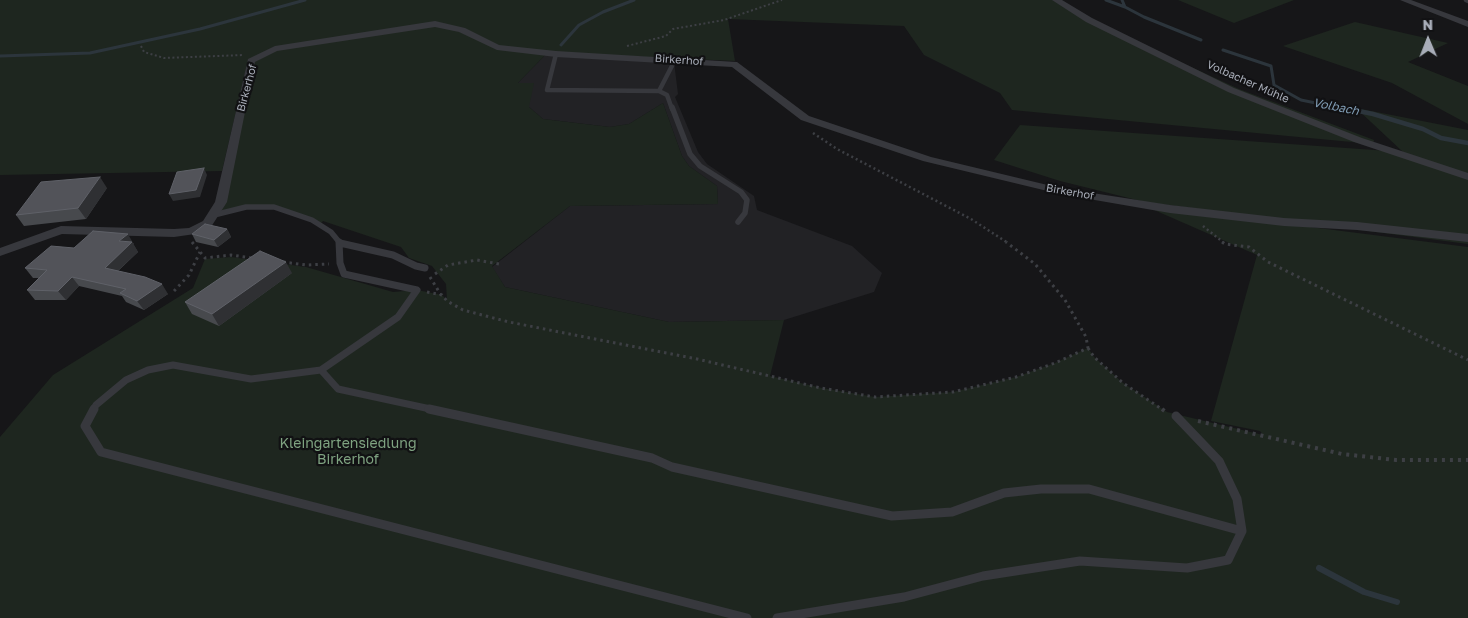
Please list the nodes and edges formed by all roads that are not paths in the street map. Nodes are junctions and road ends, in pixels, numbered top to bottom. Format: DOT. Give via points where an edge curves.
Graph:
graph roads {
  1 [pos="1056,0"];
  2 [pos="1404,0"];
  3 [pos="1468,24"];
  4 [pos="556,54"];
  5 [pos="262,56"];
  6 [pos="676,60"];
  7 [pos="658,91"];
  8 [pos="1468,177"];
  9 [pos="214,215"];
  10 [pos="738,222"];
  11 [pos="1468,238"];
  12 [pos="340,243"];
  13 [pos="0,252"];
  14 [pos="425,268"];
  15 [pos="321,370"];
  16 [pos="1176,416"];
  17 [pos="1242,531"];
  18 [pos="747,618"];
  19 [pos="777,618"];
  1 -- 8 [label="street, Volbacher Mühle" via="1089,20 1232,90 1358,140"];
  2 -- 3 [label="street"];
  4 -- 5 [label="street, Birkerhof" via="497,47 462,30 435,24 275,49"];
  4 -- 6 [label="street, Birkerhof"];
  4 -- 7 [label="lane" via="547,90"];
  5 -- 9 [label="street, Birkerhof" via="251,61 221,202"];
  6 -- 7 [label="lane"];
  6 -- 11 [label="street, Birkerhof" via="734,64 805,118 927,159 1060,191 1197,212"];
  7 -- 10 [label="lane" via="667,95 690,154 700,166 741,192 747,200 745,213"];
  9 -- 12 [label="lane" via="246,207 274,207 312,220 331,232"];
  9 -- 13 [label="street" via="207,224 191,231 61,230"];
  12 -- 14 [label="lane" via="392,255"];
  12 -- 15 [label="lane" via="340,263 344,274 417,290 398,317"];
  15 -- 17 [label="lane" via="338,389 652,458 672,467 892,516 952,512 1004,493 1089,489"];
  15 -- 18 [label="lane" via="251,379 173,365 148,370 126,380 96,405 85,426 101,452"];
  16 -- 17 [label="lane" via="1219,461 1237,499"];
  17 -- 19 [label="lane" via="1228,560 1187,568 1080,561 983,576 904,597"];
}
